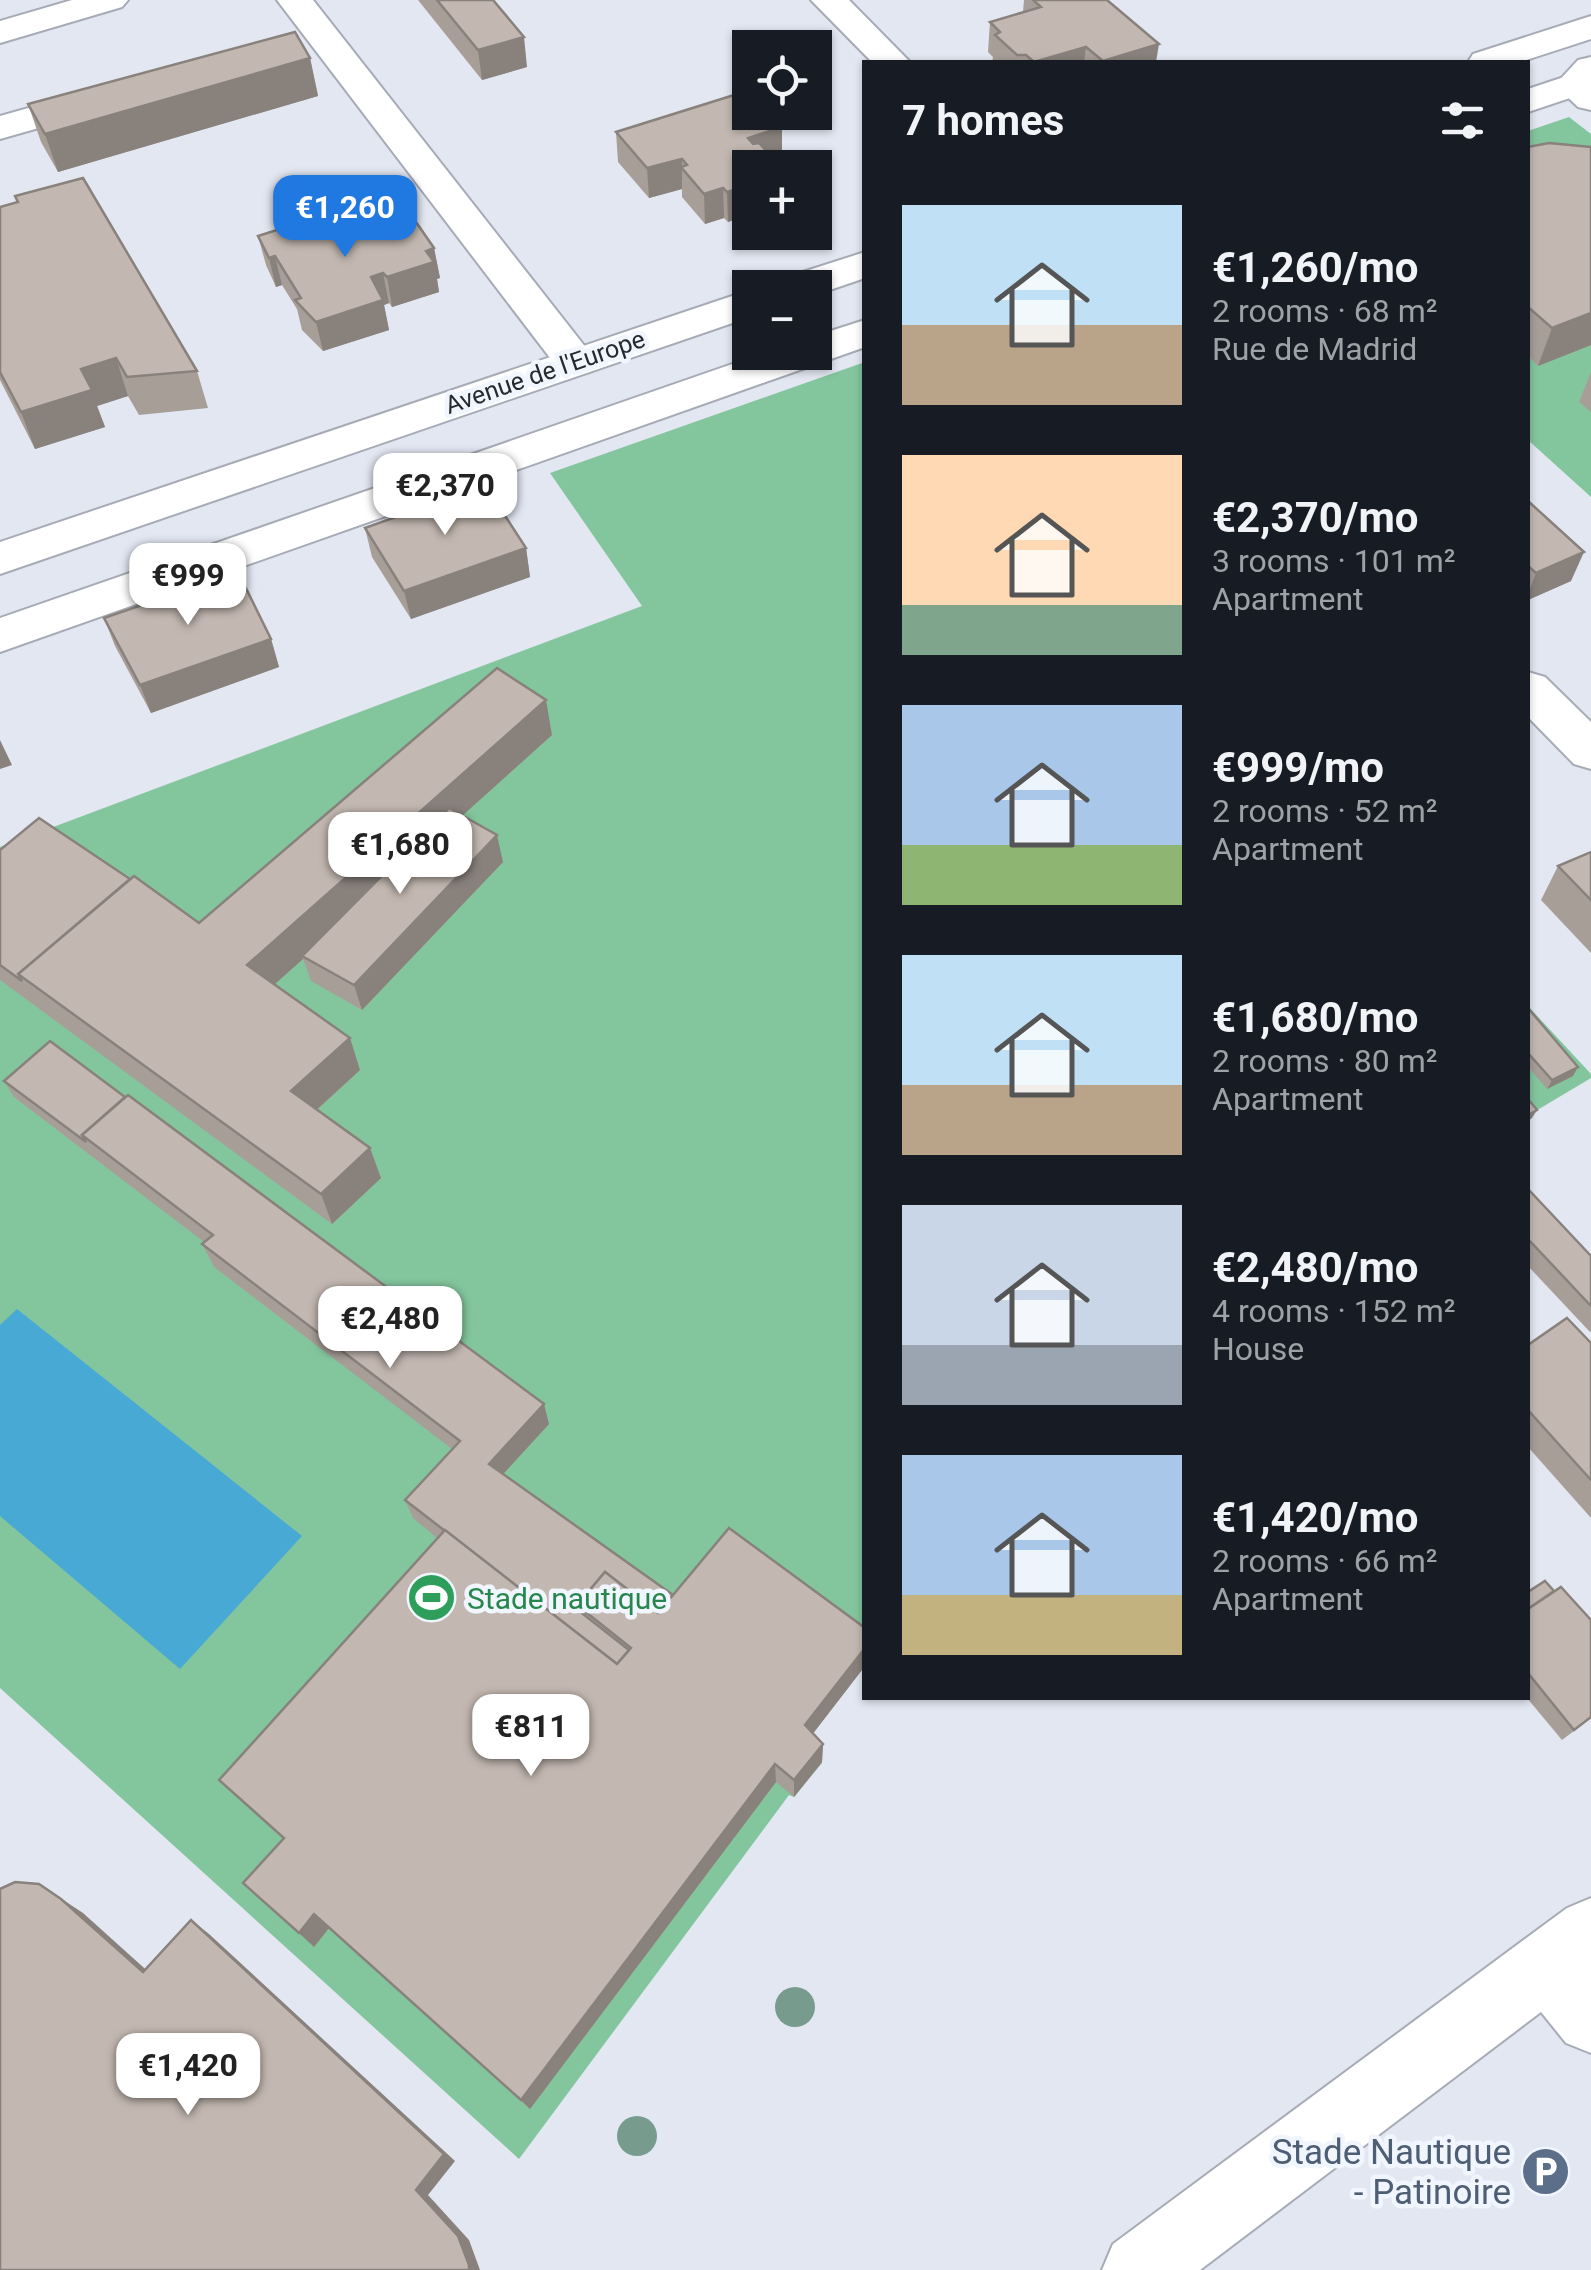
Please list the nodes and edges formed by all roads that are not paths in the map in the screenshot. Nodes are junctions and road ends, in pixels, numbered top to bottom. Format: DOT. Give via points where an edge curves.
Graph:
graph roads {
  1 [pos="110,0"];
  2 [pos="295,0"];
  3 [pos="828,0"];
  4 [pos="1591,27"];
  5 [pos="0,32"];
  6 [pos="322,35"];
  7 [pos="284,46"];
  8 [pos="890,60"];
  9 [pos="1492,60"];
  10 [pos="1587,83"];
  11 [pos="132,90"];
  12 [pos="1530,100"];
  13 [pos="0,128"];
  14 [pos="862,265"];
  15 [pos="832,275"];
  16 [pos="732,309"];
  17 [pos="862,334"];
  18 [pos="832,345"];
  19 [pos="575,362"];
  20 [pos="760,370"];
  21 [pos="0,558"];
  22 [pos="0,635"];
  23 [pos="1530,691"];
  24 [pos="1591,752"];
  25 [pos="1576,1972"];
  26 [pos="1139,2270"];
  1 -- 5 [label="main road"];
  2 -- 6 [label="main road"];
  3 -- 8 [label="main road"];
  4 -- 9 [label="main road"];
  6 -- 7 [label="main road"];
  6 -- 19 [label="main road"];
  10 -- 12 [label="main road"];
  11 -- 13 [label="main road"];
  14 -- 15 [label="main road"];
  16 -- 19 [label="main road, Avenue de l'Europe"];
  17 -- 18 [label="main road"];
  19 -- 21 [label="main road, Avenue de l'Europe"];
  20 -- 22 [label="main road"];
  23 -- 24 [label="main road"];
  25 -- 26 [label="main road"];
}
